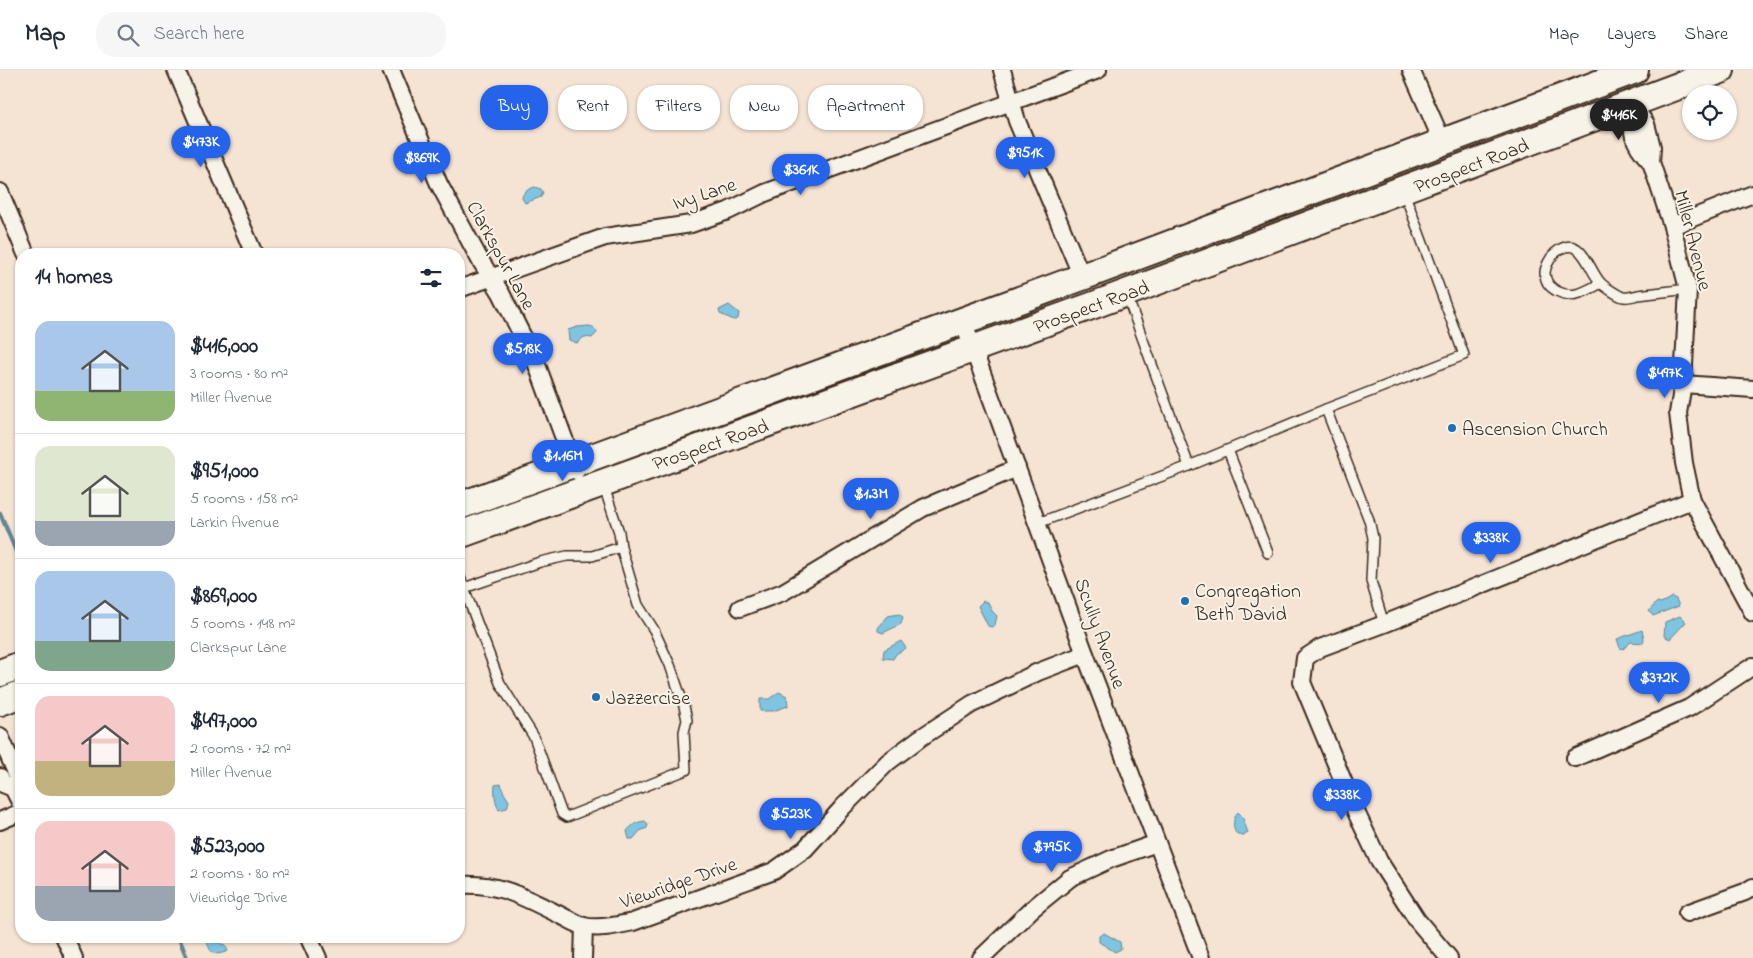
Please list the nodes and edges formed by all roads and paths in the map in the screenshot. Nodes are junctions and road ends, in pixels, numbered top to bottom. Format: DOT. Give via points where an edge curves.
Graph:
graph roads {
  1 [pos="176,70"];
  2 [pos="391,70"];
  3 [pos="1002,70"];
  4 [pos="1098,70"];
  5 [pos="1412,70"];
  6 [pos="1635,70"];
  7 [pos="1721,70"];
  8 [pos="1011,102"];
  9 [pos="1632,104"];
  10 [pos="1443,142"];
  11 [pos="1403,190"];
  12 [pos="0,192"];
  13 [pos="1753,194"];
  14 [pos="1672,226"];
  15 [pos="23,248"];
  16 [pos="251,248"];
  17 [pos="491,277"];
  18 [pos="1082,277"];
  19 [pos="1601,283"];
  20 [pos="465,287"];
  21 [pos="1688,289"];
  22 [pos="1126,293"];
  23 [pos="963,321"];
  24 [pos="973,348"];
  25 [pos="1683,384"];
  26 [pos="1753,389"];
  27 [pos="1326,409"];
  28 [pos="1228,450"];
  29 [pos="573,463"];
  30 [pos="1189,466"];
  31 [pos="1017,468"];
  32 [pos="593,486"];
  33 [pos="1692,500"];
  34 [pos="465,504"];
  35 [pos="1038,523"];
  36 [pos="465,533"];
  37 [pos="621,547"];
  38 [pos="1268,553"];
  39 [pos="465,588"];
  40 [pos="465,591"];
  41 [pos="740,608"];
  42 [pos="1753,613"];
  43 [pos="1384,624"];
  44 [pos="1085,654"];
  45 [pos="1753,666"];
  46 [pos="15,667"];
  47 [pos="0,673"];
  48 [pos="15,696"];
  49 [pos="0,702"];
  50 [pos="0,736"];
  51 [pos="1574,758"];
  52 [pos="15,770"];
  53 [pos="0,777"];
  54 [pos="14,788"];
  55 [pos="15,815"];
  56 [pos="0,821"];
  57 [pos="1157,843"];
  58 [pos="465,884"];
  59 [pos="1753,887"];
  60 [pos="1687,913"];
  61 [pos="584,927"];
  62 [pos="67,943"];
  63 [pos="311,943"];
  64 [pos="74,958"];
  65 [pos="318,958"];
  66 [pos="583,958"];
  67 [pos="981,958"];
  68 [pos="1201,958"];
  69 [pos="1449,958"];
  1 -- 16 [label="street"];
  2 -- 17 [label="street, Clarkspur Lane" via="439,184"];
  3 -- 8 [label="street"];
  4 -- 8 [label="street, Ivy Lane"];
  5 -- 10 [label="street"];
  6 -- 10 [label="main road, Prospect Road"];
  7 -- 9 [label="main road, Prospect Road"];
  8 -- 17 [label="street, Ivy Lane" via="765,192 728,211 691,224 606,238"];
  8 -- 18 [label="street"];
  9 -- 11 [label="main road, Prospect Road"];
  9 -- 14 [label="street, Miller Avenue" via="1646,124 1652,147 1651,162"];
  10 -- 18 [label="main road, Prospect Road"];
  11 -- 22 [label="main road, Prospect Road"];
  11 -- 27 [label="lane" via="1464,355"];
  12 -- 15 [label="street"];
  13 -- 14 [label="street"];
  14 -- 21 [label="street, Miller Avenue"];
  17 -- 20 [label="street, Ivy Lane"];
  17 -- 29 [label="street, Clarkspur Lane" via="537,365"];
  18 -- 23 [label="main road, Prospect Road"];
  19 -- 19 [label="lane" via="1584,256 1572,246 1555,254 1546,269 1547,282 1559,292 1579,294"];
  19 -- 21 [label="lane" via="1623,297"];
  21 -- 25 [label="street, Miller Avenue"];
  22 -- 24 [label="main road, Prospect Road"];
  22 -- 30 [label="lane"];
  23 -- 24 [label="street, Scully Avenue"];
  23 -- 29 [label="main road, Prospect Road"];
  24 -- 31 [label="street, Scully Avenue"];
  24 -- 32 [label="main road, Prospect Road"];
  25 -- 26 [label="street"];
  25 -- 33 [label="street, Miller Avenue" via="1678,413"];
  27 -- 28 [label="lane"];
  27 -- 43 [label="lane" via="1374,538 1371,581"];
  28 -- 30 [label="lane"];
  28 -- 38 [label="lane"];
  29 -- 32 [label="street, Clarkspur Lane"];
  29 -- 34 [label="main road, Prospect Road"];
  30 -- 35 [label="lane"];
  31 -- 35 [label="street, Scully Avenue"];
  31 -- 41 [label="street" via="923,508 783,592"];
  32 -- 36 [label="main road, Prospect Road"];
  32 -- 37 [label="lane" via="619,532"];
  33 -- 42 [label="street, Miller Avenue"];
  33 -- 43 [label="street"];
  35 -- 44 [label="street, Scully Avenue"];
  37 -- 39 [label="lane" via="592,556 567,556 540,562"];
  37 -- 40 [label="lane" via="638,605 670,665 684,706 687,720 684,732 686,770 567,817 562,814 534,738 500,683"];
  43 -- 69 [label="street" via="1320,648 1305,658 1302,682 1379,861 1417,920"];
  44 -- 57 [label="street, Scully Avenue"];
  44 -- 61 [label="street, Viewridge Drive" via="1038,672 972,704 920,738 888,762 805,849 774,871 633,922"];
  45 -- 51 [label="street" via="1689,708"];
  46 -- 47 [label="main road"];
  48 -- 49 [label="main road"];
  50 -- 52 [label="street"];
  53 -- 54 [label="street" via="3,784"];
  55 -- 56 [label="street"];
  57 -- 67 [label="street" via="1070,878"];
  57 -- 68 [label="street, Scully Avenue"];
  58 -- 61 [label="street, Viewridge Drive" via="493,886"];
  59 -- 60 [label="street"];
  61 -- 66 [label="street"];
  62 -- 64 [label="street"];
  63 -- 65 [label="street"];
}
